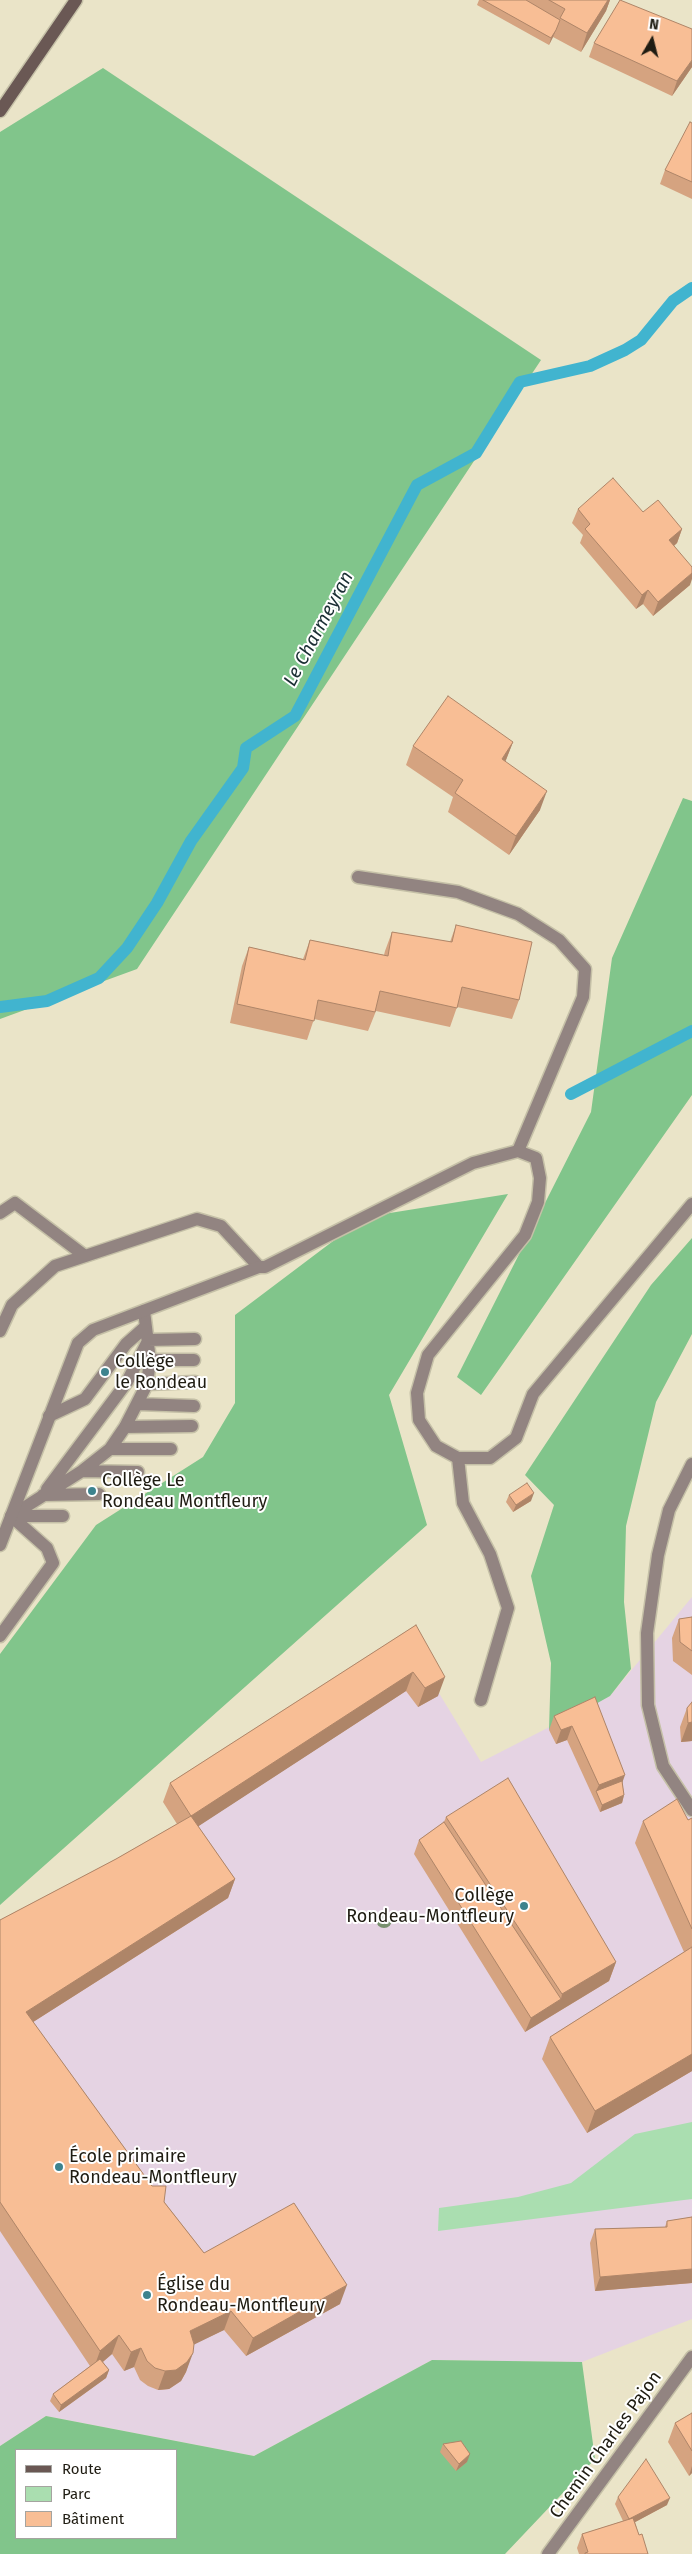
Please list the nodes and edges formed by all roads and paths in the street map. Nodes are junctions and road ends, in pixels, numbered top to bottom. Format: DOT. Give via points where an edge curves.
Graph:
graph roads {
  1 [pos="76,0"];
  2 [pos="0,111"];
  3 [pos="358,877"];
  4 [pos="518,1151"];
  5 [pos="692,1204"];
  6 [pos="0,1213"];
  7 [pos="85,1256"];
  8 [pos="260,1267"];
  9 [pos="144,1311"];
  10 [pos="0,1330"];
  11 [pos="146,1334"];
  12 [pos="195,1339"];
  13 [pos="150,1360"];
  14 [pos="194,1360"];
  15 [pos="195,1382"];
  16 [pos="147,1384"];
  17 [pos="138,1404"];
  18 [pos="194,1406"];
  19 [pos="49,1416"];
  20 [pos="125,1426"];
  21 [pos="192,1426"];
  22 [pos="110,1449"];
  23 [pos="172,1449"];
  24 [pos="458,1458"];
  25 [pos="692,1464"];
  26 [pos="82,1471"];
  27 [pos="138,1472"];
  28 [pos="99,1494"];
  29 [pos="43,1495"];
  30 [pos="11,1516"];
  31 [pos="63,1516"];
  32 [pos="0,1545"];
  33 [pos="0,1636"];
  34 [pos="481,1700"];
  35 [pos="692,1810"];
  36 [pos="692,2357"];
  37 [pos="548,2554"];
  1 -- 2 [label="main road"];
  3 -- 4 [label="street" via="458,892 518,914 559,940 585,969 584,997"];
  4 -- 8 [label="street" via="473,1163 265,1268"];
  4 -- 24 [label="street" via="536,1158 540,1178 538,1202 525,1235 428,1355 417,1393 419,1420 436,1446"];
  5 -- 24 [label="street" via="532,1394 516,1438 490,1458"];
  6 -- 7 [label="street" via="15,1203"];
  7 -- 8 [label="street" via="197,1219 222,1226"];
  7 -- 10 [label="street" via="55,1266 12,1305"];
  8 -- 9 [label="street"];
  9 -- 11 [label="street"];
  9 -- 19 [label="street" via="93,1330 78,1343"];
  11 -- 12 [label="street"];
  11 -- 13 [label="street"];
  11 -- 19 [label="street" via="126,1344 85,1399"];
  11 -- 29 [label="street" via="127,1382"];
  13 -- 14 [label="street"];
  13 -- 16 [label="street"];
  15 -- 16 [label="street"];
  16 -- 17 [label="street"];
  17 -- 18 [label="street"];
  17 -- 20 [label="street"];
  19 -- 30 [label="street"];
  20 -- 21 [label="street"];
  20 -- 22 [label="street"];
  22 -- 23 [label="street"];
  22 -- 26 [label="street"];
  24 -- 34 [label="street" via="463,1503 490,1554 508,1608"];
  25 -- 35 [label="street" via="669,1510 658,1555 647,1633 648,1705 662,1766"];
  26 -- 27 [label="street"];
  26 -- 29 [label="street"];
  28 -- 29 [label="street"];
  29 -- 30 [label="street"];
  30 -- 31 [label="street"];
  30 -- 32 [label="street"];
  30 -- 33 [label="street" via="46,1548 53,1563"];
  36 -- 37 [label="street, Chemin Charles Pajon"];
}
